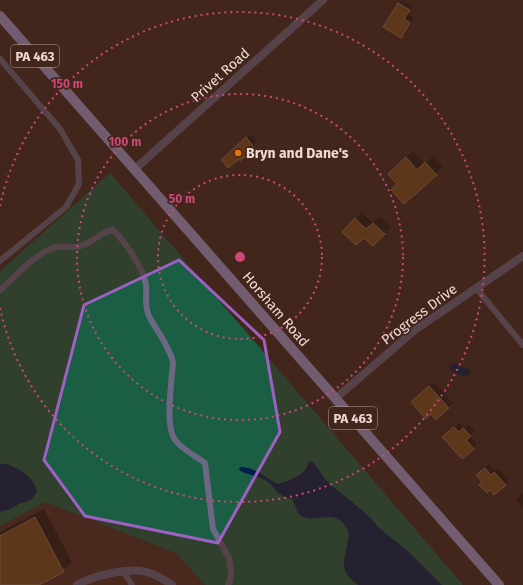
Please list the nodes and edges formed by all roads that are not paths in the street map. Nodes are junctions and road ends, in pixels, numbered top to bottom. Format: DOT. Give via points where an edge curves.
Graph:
graph roads {
  1 [pos="322,0"];
  2 [pos="0,16"];
  3 [pos="0,59"];
  4 [pos="135,169"];
  5 [pos="523,256"];
  6 [pos="0,261"];
  7 [pos="476,288"];
  8 [pos="0,290"];
  9 [pos="523,345"];
  10 [pos="336,398"];
  11 [pos="123,571"];
  12 [pos="77,585"];
  13 [pos="132,585"];
  14 [pos="172,585"];
  15 [pos="228,585"];
  16 [pos="498,585"];
  1 -- 4 [label="street, Privet Road"];
  2 -- 4 [label="main road, Horsham Road / PA 463"];
  3 -- 6 [label="lane" via="60,128 78,160 79,184 66,207"];
  4 -- 10 [label="main road, Horsham Road / PA 463"];
  5 -- 7 [label="street, Progress Drive"];
  7 -- 9 [label="lane"];
  7 -- 10 [label="street, Progress Drive" via="415,330"];
  8 -- 15 [label="lane" via="31,262 56,247 81,246 105,231 113,230 127,246 144,277 149,316 170,353 171,435 182,447 205,463 213,529 229,558 231,570"];
  10 -- 16 [label="main road, Horsham Road / PA 463"];
  11 -- 12 [label="street" via="86,580"];
  11 -- 13 [label="lane"];
  11 -- 14 [label="street" via="146,572"];
}
